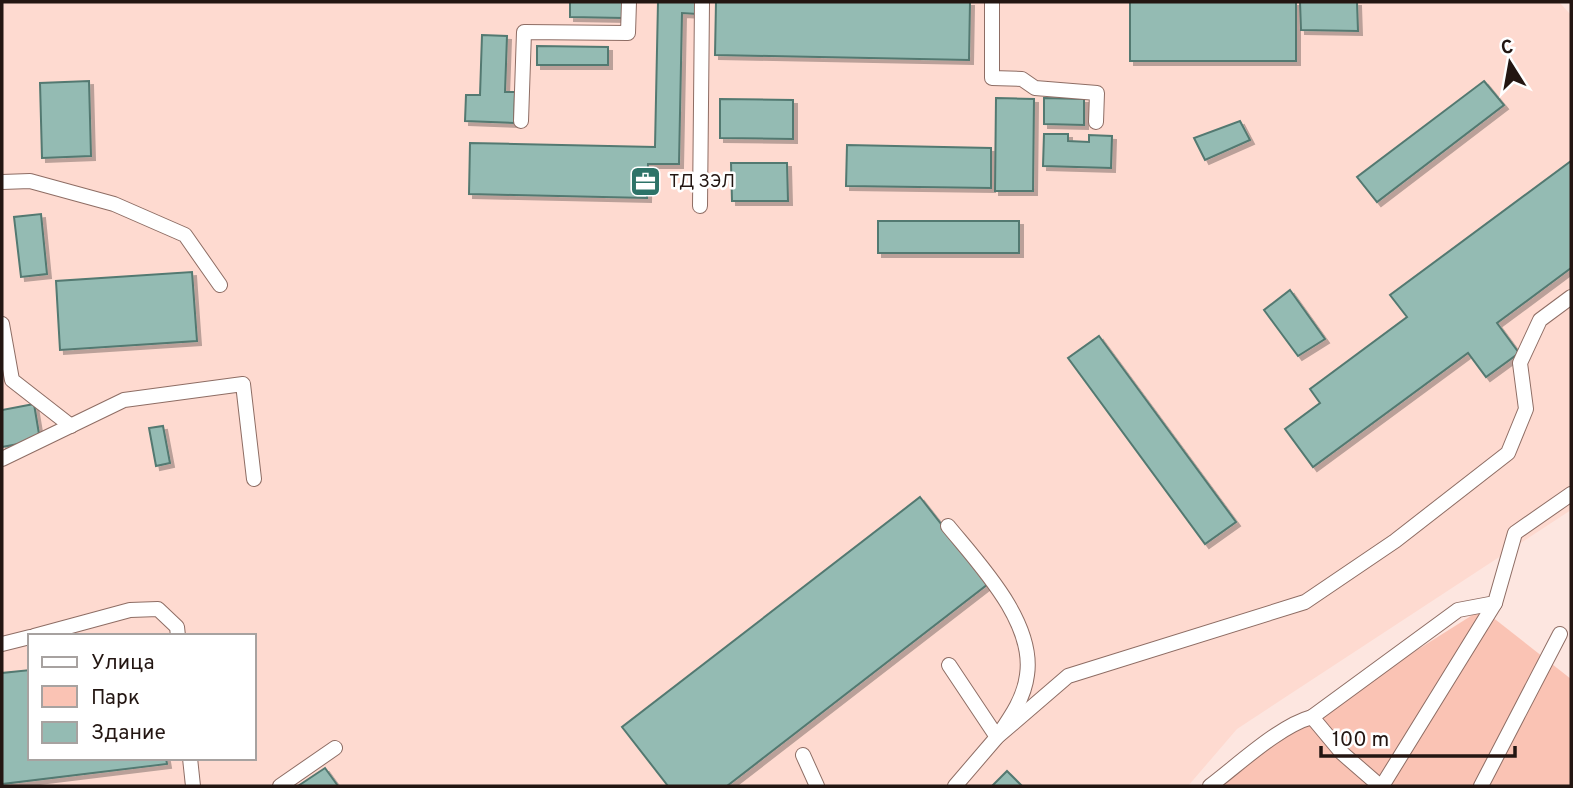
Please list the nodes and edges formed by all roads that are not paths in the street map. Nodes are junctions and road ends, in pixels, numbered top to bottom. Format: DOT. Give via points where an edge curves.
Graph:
graph roads {
  1 [pos="629,2"];
  2 [pos="702,2"];
  3 [pos="992,2"];
  4 [pos="521,121"];
  5 [pos="1096,122"];
  6 [pos="2,182"];
  7 [pos="700,206"];
  8 [pos="220,285"];
  9 [pos="1571,297"];
  10 [pos="2,324"];
  11 [pos="7,379"];
  12 [pos="71,426"];
  13 [pos="2,459"];
  14 [pos="254,479"];
  15 [pos="1571,494"];
  16 [pos="948,526"];
  17 [pos="1495,603"];
  18 [pos="40,634"];
  19 [pos="178,634"];
  20 [pos="1560,634"];
  21 [pos="28,637"];
  22 [pos="2,644"];
  23 [pos="949,665"];
  24 [pos="1312,717"];
  25 [pos="998,737"];
  26 [pos="335,748"];
  27 [pos="803,755"];
  28 [pos="190,760"];
  29 [pos="193,786"];
  30 [pos="280,786"];
  31 [pos="817,786"];
  32 [pos="956,786"];
  33 [pos="1210,786"];
  34 [pos="1380,786"];
  35 [pos="1481,786"];
  1 -- 4 [label="street" via="628,33 524,32"];
  2 -- 7 [label="street"];
  3 -- 5 [label="street" via="992,78 1022,79 1035,88 1097,93"];
  6 -- 8 [label="street" via="30,181 114,204 186,236"];
  9 -- 25 [label="street" via="1540,320 1520,363 1527,409 1508,453 1395,541 1305,602 1068,676"];
  10 -- 11 [label="street"];
  11 -- 12 [label="street"];
  12 -- 13 [label="street"];
  12 -- 14 [label="street" via="124,400 243,384"];
  15 -- 17 [label="street" via="1515,533"];
  16 -- 25 [label="street" via="1002,593 1024,638 1028,673 1018,706"];
  17 -- 24 [label="street" via="1458,610"];
  17 -- 34 [label="street"];
  18 -- 19 [label="street" via="130,610 158,609 177,627"];
  20 -- 35 [label="street"];
  21 -- 22 [label="street"];
  23 -- 25 [label="street"];
  24 -- 33 [label="street"];
  24 -- 34 [label="street" via="1342,753"];
  25 -- 32 [label="street"];
  26 -- 30 [label="street"];
  27 -- 31 [label="street"];
  28 -- 29 [label="street"];
}
